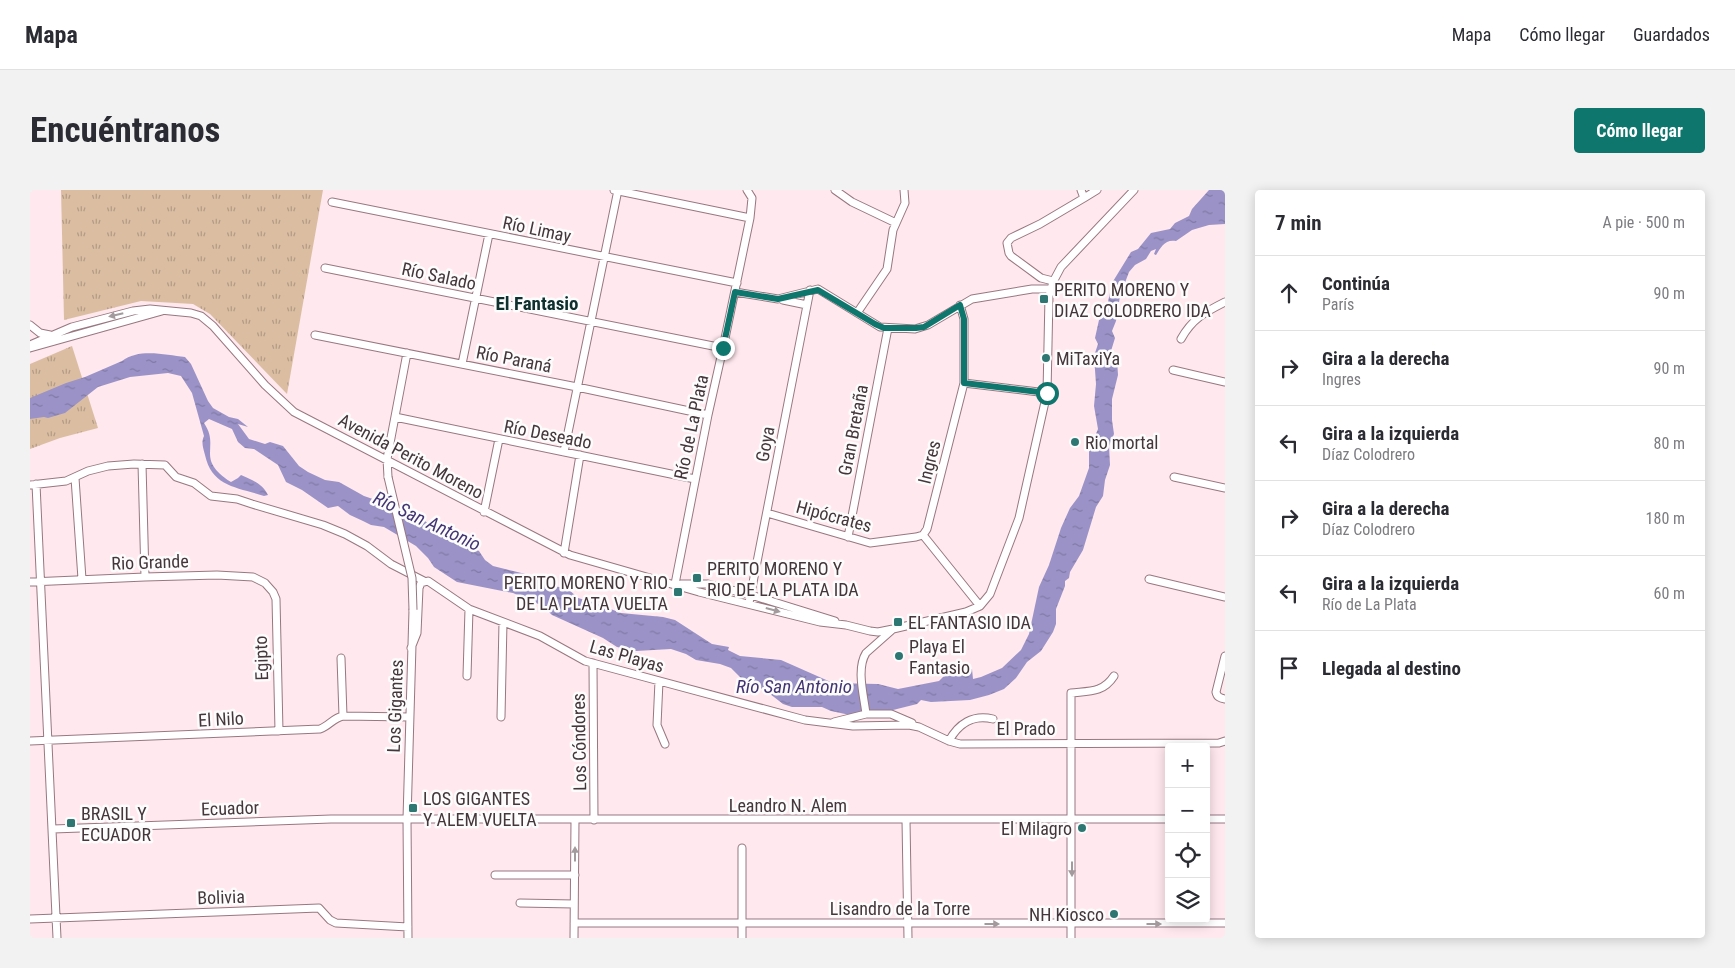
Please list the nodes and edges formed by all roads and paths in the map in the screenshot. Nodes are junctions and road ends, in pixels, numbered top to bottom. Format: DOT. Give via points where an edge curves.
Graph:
graph roads {
  1 [pos="616,190"];
  2 [pos="747,190"];
  3 [pos="836,190"];
  4 [pos="904,190"];
  5 [pos="1081,190"];
  6 [pos="1097,190"];
  7 [pos="1134,190"];
  8 [pos="1084,198"];
  9 [pos="332,202"];
  10 [pos="750,218"];
  11 [pos="896,223"];
  12 [pos="489,234"];
  13 [pos="604,258"];
  14 [pos="325,268"];
  15 [pos="737,283"];
  16 [pos="1052,285"];
  17 [pos="810,290"];
  18 [pos="735,292"];
  19 [pos="475,299"];
  20 [pos="778,299"];
  21 [pos="1225,302"];
  22 [pos="807,305"];
  23 [pos="960,305"];
  24 [pos="164,310"];
  25 [pos="857,313"];
  26 [pos="590,322"];
  27 [pos="30,325"];
  28 [pos="888,328"];
  29 [pos="30,335"];
  30 [pos="50,336"];
  31 [pos="315,336"];
  32 [pos="1181,339"];
  33 [pos="31,345"];
  34 [pos="723,348"];
  35 [pos="407,353"];
  36 [pos="462,364"];
  37 [pos="1173,370"];
  38 [pos="1225,382"];
  39 [pos="964,383"];
  40 [pos="577,387"];
  41 [pos="1047,393"];
  42 [pos="708,415"];
  43 [pos="395,417"];
  44 [pos="499,439"];
  45 [pos="564,452"];
  46 [pos="580,455"];
  47 [pos="387,460"];
  48 [pos="142,464"];
  49 [pos="1174,477"];
  50 [pos="75,478"];
  51 [pos="695,479"];
  52 [pos="33,485"];
  53 [pos="1225,488"];
  54 [pos="484,512"];
  55 [pos="767,512"];
  56 [pos="923,535"];
  57 [pos="848,537"];
  58 [pos="564,553"];
  59 [pos="144,577"];
  60 [pos="82,579"];
  61 [pos="1149,579"];
  62 [pos="426,581"];
  63 [pos="30,582"];
  64 [pos="41,582"];
  65 [pos="675,584"];
  66 [pos="269,586"];
  67 [pos="751,595"];
  68 [pos="1225,597"];
  69 [pos="749,604"];
  70 [pos="980,606"];
  71 [pos="469,609"];
  72 [pos="503,622"];
  73 [pos="846,625"];
  74 [pos="893,629"];
  75 [pos="411,648"];
  76 [pos="1225,656"];
  77 [pos="341,658"];
  78 [pos="593,663"];
  79 [pos="467,676"];
  80 [pos="1114,676"];
  81 [pos="659,681"];
  82 [pos="1225,699"];
  83 [pos="866,714"];
  84 [pos="343,716"];
  85 [pos="409,717"];
  86 [pos="501,717"];
  87 [pos="993,719"];
  88 [pos="831,723"];
  89 [pos="919,727"];
  90 [pos="279,731"];
  91 [pos="49,740"];
  92 [pos="30,741"];
  93 [pos="1225,741"];
  94 [pos="949,742"];
  95 [pos="1072,743"];
  96 [pos="665,744"];
  97 [pos="407,819"];
  98 [pos="1165,819"];
  99 [pos="1210,819"];
  100 [pos="1225,819"];
  101 [pos="575,820"];
  102 [pos="594,820"];
  103 [pos="906,820"];
  104 [pos="1072,820"];
  105 [pos="53,829"];
  106 [pos="742,848"];
  107 [pos="495,875"];
  108 [pos="575,875"];
  109 [pos="520,903"];
  110 [pos="574,904"];
  111 [pos="57,918"];
  112 [pos="30,919"];
  113 [pos="574,923"];
  114 [pos="742,923"];
  115 [pos="1225,923"];
  116 [pos="908,924"];
  117 [pos="1072,924"];
  118 [pos="408,927"];
  119 [pos="57,938"];
  120 [pos="408,938"];
  121 [pos="574,938"];
  122 [pos="742,938"];
  123 [pos="908,938"];
  124 [pos="1071,938"];
  1 -- 10 [label="street"];
  1 -- 13 [label="street"];
  2 -- 10 [label="street, Río de La Plata" via="752,198"];
  3 -- 11 [label="street" via="852,202"];
  4 -- 11 [label="street" via="904,207"];
  5 -- 8 [label="street"];
  6 -- 8 [label="street"];
  7 -- 16 [label="street" via="1061,268"];
  8 -- 16 [label="street" via="1006,243 1011,256"];
  9 -- 12 [label="street, Río Limay"];
  10 -- 15 [label="street, Río de La Plata"];
  11 -- 25 [label="street" via="887,269"];
  12 -- 13 [label="street, Río Limay"];
  12 -- 19 [label="street"];
  13 -- 15 [label="street, Río Limay"];
  13 -- 26 [label="street"];
  14 -- 19 [label="street, Río Salado"];
  15 -- 18 [label="street, Río de La Plata"];
  16 -- 23 [label="street" via="977,298"];
  16 -- 41 [label="street"];
  17 -- 20 [label="street"];
  17 -- 22 [label="street, Goya"];
  17 -- 25 [label="street" via="822,291"];
  18 -- 20 [label="street"];
  18 -- 34 [label="street, Río de La Plata"];
  19 -- 26 [label="street, Río Salado"];
  19 -- 36 [label="street"];
  20 -- 22 [label="street"];
  21 -- 32 [label="street" via="1190,324"];
  22 -- 55 [label="street, Goya"];
  23 -- 28 [label="street" via="924,327"];
  23 -- 39 [label="street, Ingres" via="964,319"];
  24 -- 30 [label="street, Avenida Perito Moreno, one-way" via="133,311"];
  24 -- 33 [label="street, Avenida Perito Moreno"];
  24 -- 47 [label="street, Avenida Perito Moreno" via="186,311 201,316 265,386 294,412"];
  25 -- 28 [label="street"];
  26 -- 34 [label="street, Río Salado"];
  26 -- 40 [label="street"];
  27 -- 30 [label="street"];
  28 -- 57 [label="street, Gran Bretaña"];
  29 -- 33 [label="street"];
  30 -- 33 [label="street, Avenida Perito Moreno"];
  31 -- 35 [label="street, Río Paraná"];
  34 -- 42 [label="street, Río de La Plata"];
  35 -- 36 [label="street, Río Paraná"];
  35 -- 43 [label="street, Los Gigantes"];
  36 -- 40 [label="street, Río Paraná"];
  37 -- 38 [label="street"];
  39 -- 41 [label="street"];
  39 -- 56 [label="street, Ingres"];
  40 -- 42 [label="street, Río Paraná"];
  40 -- 45 [label="street"];
  41 -- 70 [label="street" via="1016,528 990,594"];
  42 -- 51 [label="street, Río de La Plata"];
  43 -- 44 [label="street, Río Deseado"];
  43 -- 47 [label="street, Los Gigantes"];
  44 -- 45 [label="street, Río Deseado"];
  44 -- 54 [label="street"];
  45 -- 46 [label="street, Río Deseado"];
  46 -- 51 [label="street, Río Deseado"];
  46 -- 58 [label="street"];
  47 -- 54 [label="street, Avenida Perito Moreno"];
  47 -- 75 [label="street, Los Gigantes, bridge" via="388,477 412,578"];
  48 -- 50 [label="street, Las Playas" via="108,466"];
  48 -- 59 [label="street"];
  48 -- 62 [label="street, Las Playas" via="165,465 176,477 194,483 211,496 252,504 345,534"];
  49 -- 53 [label="street"];
  50 -- 52 [label="street, Las Playas"];
  50 -- 60 [label="street"];
  51 -- 65 [label="street, Río de La Plata"];
  52 -- 64 [label="street"];
  54 -- 58 [label="street, Avenida Perito Moreno"];
  55 -- 57 [label="street, Hipócrates"];
  55 -- 67 [label="street, Goya"];
  56 -- 57 [label="street, Hipócrates" via="879,543"];
  56 -- 70 [label="street"];
  58 -- 65 [label="street, Avenida Perito Moreno"];
  59 -- 60 [label="street, Rio Grande"];
  59 -- 66 [label="street, Rio Grande" via="253,577"];
  60 -- 64 [label="street, Rio Grande"];
  61 -- 68 [label="street"];
  62 -- 71 [label="street, Las Playas"];
  62 -- 75 [label="street" via="419,588 417,633"];
  63 -- 64 [label="street, Rio Grande"];
  64 -- 91 [label="street"];
  65 -- 67 [label="street, Avenida Perito Moreno" via="708,584"];
  65 -- 69 [label="street, Avenida Perito Moreno"];
  66 -- 90 [label="street, Egipto" via="276,599"];
  67 -- 69 [label="street, Goya"];
  67 -- 73 [label="street, Avenida Perito Moreno"];
  69 -- 73 [label="street, Avenida Perito Moreno, one-way" via="820,622"];
  70 -- 74 [label="street, Avenida Perito Moreno"];
  71 -- 72 [label="street, Las Playas"];
  71 -- 79 [label="street"];
  72 -- 78 [label="street, Las Playas" via="540,636"];
  72 -- 86 [label="street"];
  73 -- 74 [label="street, Avenida Perito Moreno" via="878,632"];
  74 -- 83 [label="street" via="863,658"];
  75 -- 85 [label="street, Los Gigantes"];
  76 -- 82 [label="street" via="1216,692"];
  77 -- 84 [label="street"];
  78 -- 81 [label="street, Las Playas"];
  78 -- 102 [label="street, Los Cóndores"];
  80 -- 95 [label="street" via="1101,689 1071,693"];
  81 -- 88 [label="street, Las Playas" via="805,720"];
  81 -- 96 [label="street" via="657,725"];
  83 -- 88 [label="street"];
  83 -- 89 [label="street" via="891,714"];
  84 -- 85 [label="street"];
  84 -- 90 [label="street, El Nilo" via="320,729"];
  85 -- 97 [label="street, Los Gigantes"];
  87 -- 94 [label="street" via="980,717 962,724"];
  88 -- 89 [label="street, El Prado"];
  89 -- 94 [label="street, El Prado"];
  90 -- 91 [label="street, El Nilo"];
  91 -- 92 [label="street, El Nilo"];
  91 -- 105 [label="street"];
  93 -- 95 [label="street, El Prado"];
  94 -- 95 [label="street, El Prado"];
  95 -- 104 [label="street"];
  97 -- 101 [label="street, Leandro N. Alem"];
  97 -- 105 [label="street, Ecuador"];
  97 -- 118 [label="street, Los Gigantes"];
  98 -- 104 [label="street, Leandro N. Alem"];
  99 -- 100 [label="street"];
  101 -- 102 [label="street, Leandro N. Alem"];
  108 -- 101 [label="street, one-way"];
  102 -- 103 [label="street, Leandro N. Alem"];
  103 -- 104 [label="street, Leandro N. Alem"];
  103 -- 116 [label="street"];
  104 -- 117 [label="street, one-way"];
  105 -- 111 [label="street"];
  106 -- 114 [label="street"];
  107 -- 108 [label="street"];
  108 -- 110 [label="street"];
  109 -- 110 [label="street"];
  110 -- 113 [label="street"];
  111 -- 112 [label="street, Bolivia"];
  111 -- 118 [label="street, Bolivia" via="319,908 336,923"];
  111 -- 119 [label="street"];
  113 -- 114 [label="street, Lisandro de la Torre"];
  113 -- 121 [label="street"];
  114 -- 116 [label="street, Lisandro de la Torre"];
  114 -- 122 [label="street"];
  117 -- 115 [label="street, Lisandro de la Torre, one-way"];
  116 -- 117 [label="street, Lisandro de la Torre, one-way"];
  116 -- 123 [label="street"];
  117 -- 124 [label="street"];
  118 -- 120 [label="street, Los Gigantes"];
}
